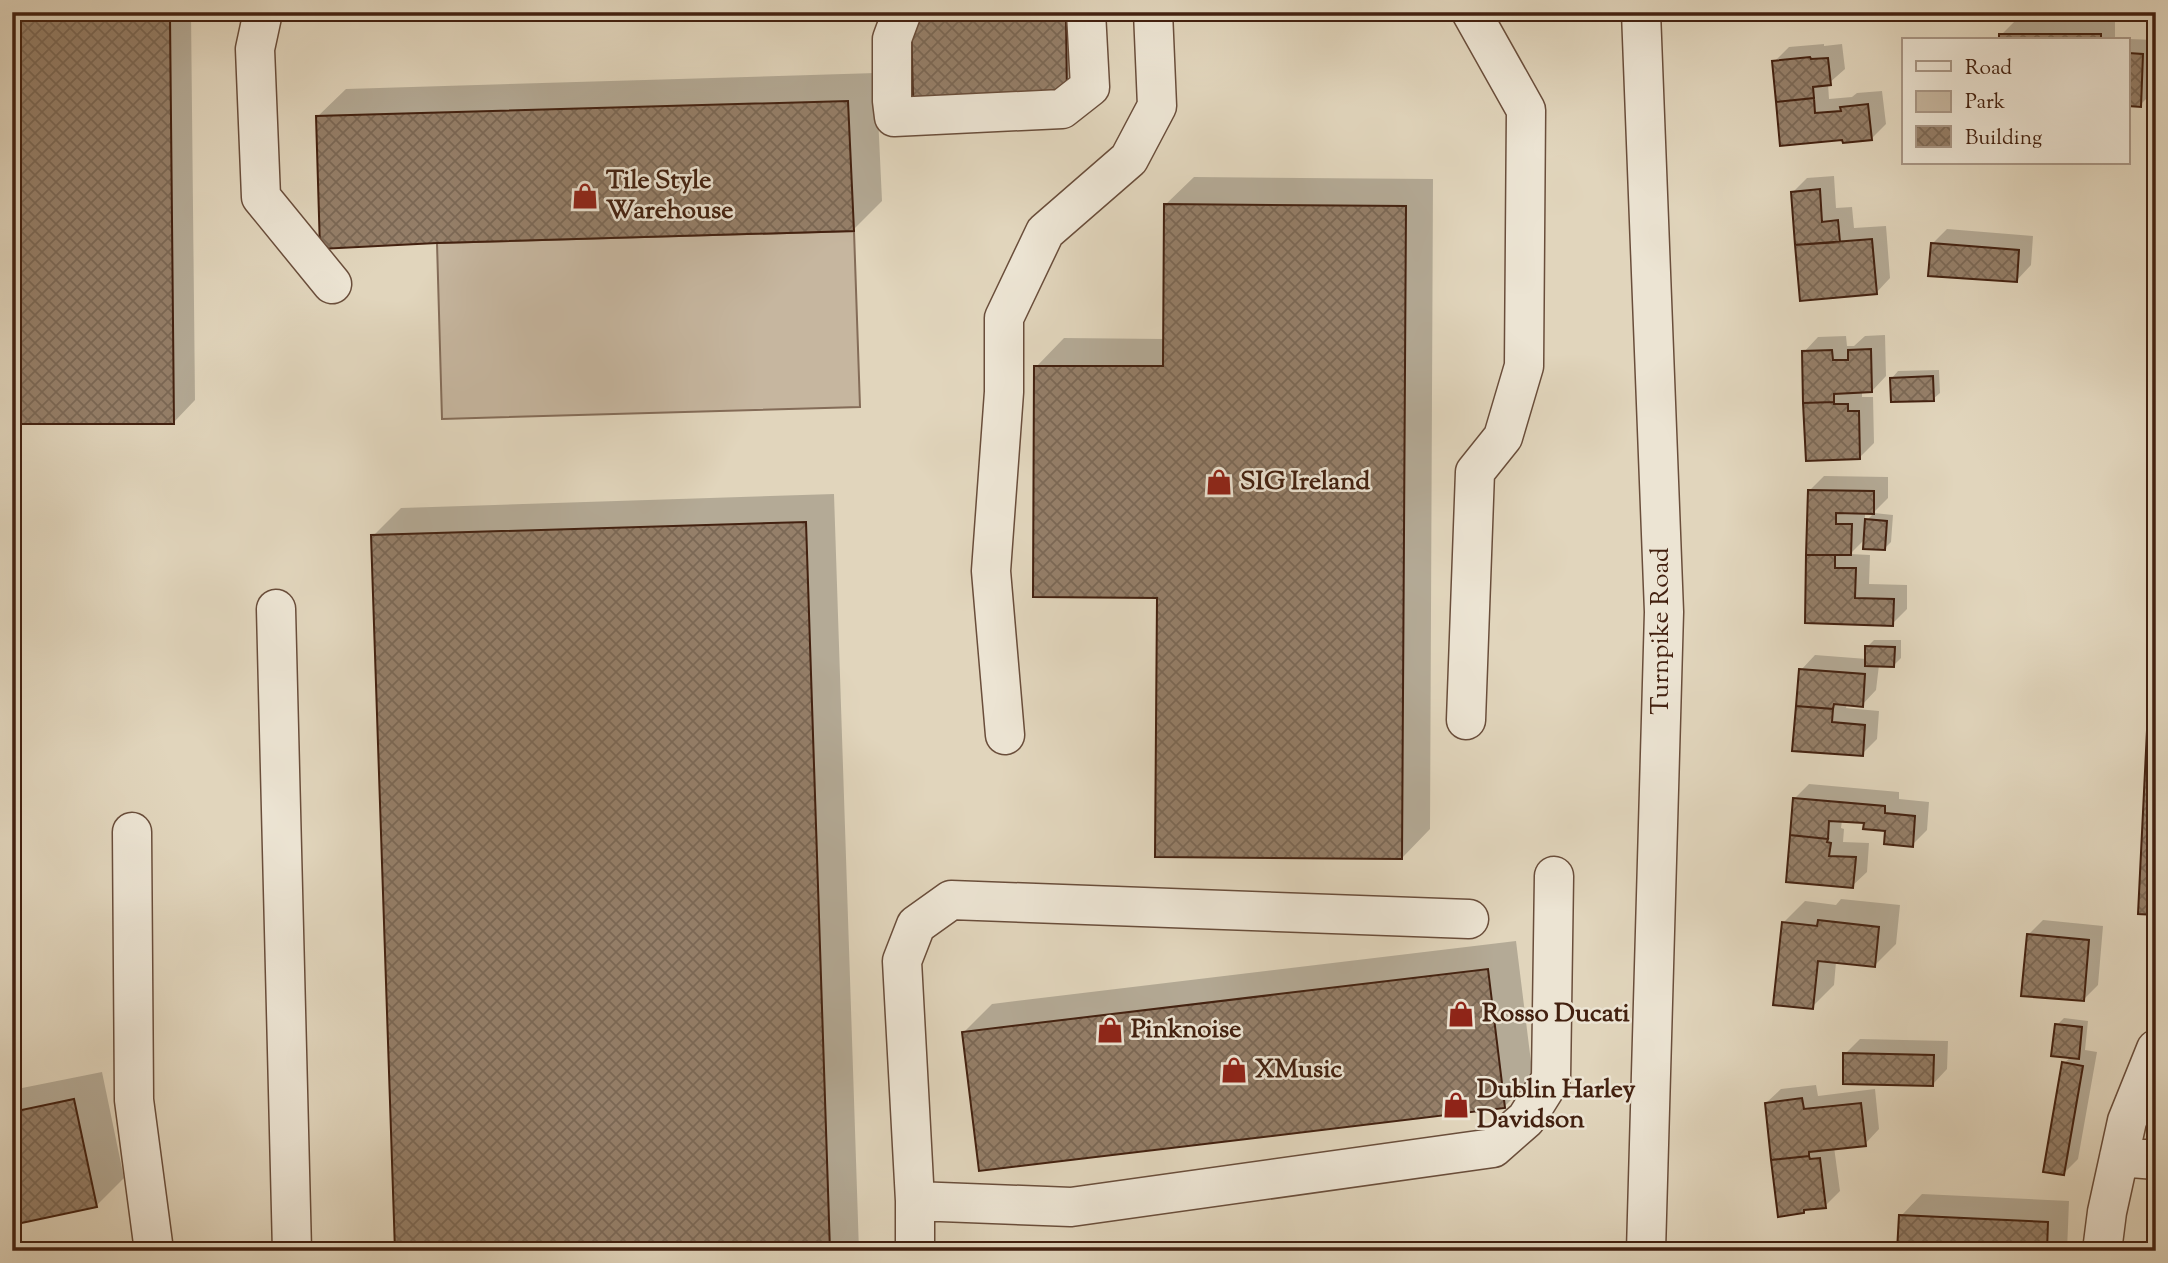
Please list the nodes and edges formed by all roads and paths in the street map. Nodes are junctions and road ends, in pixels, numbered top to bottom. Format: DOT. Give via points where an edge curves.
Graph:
graph roads {
  1 [pos="263,12"];
  2 [pos="902,12"];
  3 [pos="1086,12"];
  4 [pos="1153,12"];
  5 [pos="1471,12"];
  6 [pos="1641,12"];
  7 [pos="332,284"];
  8 [pos="276,609"];
  9 [pos="1466,720"];
  10 [pos="1005,735"];
  11 [pos="132,832"];
  12 [pos="1554,876"];
  13 [pos="1469,919"];
  14 [pos="2156,1049"];
  15 [pos="2137,1158"];
  16 [pos="915,1201"];
  17 [pos="154,1251"];
  18 [pos="292,1251"];
  19 [pos="915,1251"];
  20 [pos="1646,1251"];
  21 [pos="2102,1251"];
  1 -- 7 [label="street" via="255,49 261,197"];
  2 -- 3 [label="street" via="892,40 894,117 1062,109 1090,87"];
  4 -- 10 [label="street" via="1157,106 1129,159 1045,232 1004,318 1004,392 991,571"];
  5 -- 9 [label="street" via="1526,110 1526,123 1524,366 1503,438 1475,472"];
  6 -- 20 [label="street, Turnpike Road" via="1664,612"];
  8 -- 18 [label="street"];
  11 -- 17 [label="street" via="134,1100"];
  12 -- 16 [label="street" via="1551,1079 1526,1119 1493,1148 1071,1207"];
  13 -- 16 [label="street" via="950,901 916,925 902,961"];
  14 -- 15 [label="street" via="2127,1121"];
  15 -- 21 [label="street" via="2106,1212"];
  16 -- 19 [label="street"];
}
